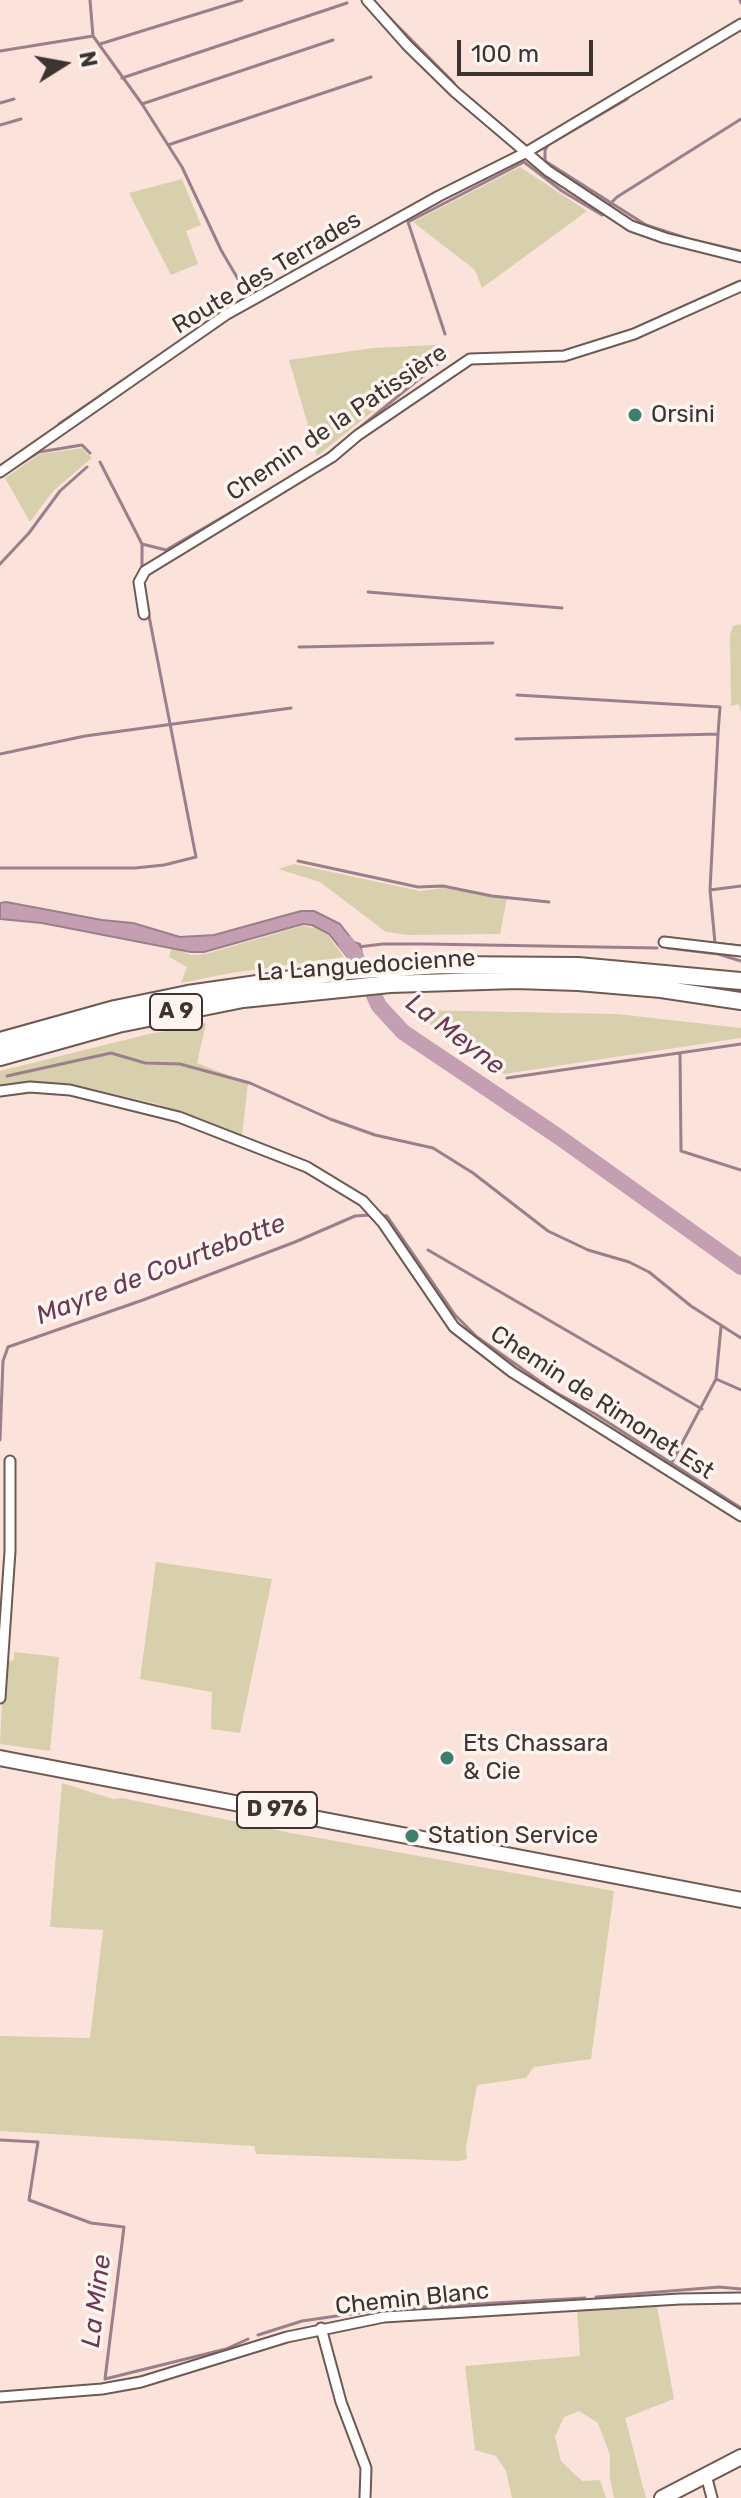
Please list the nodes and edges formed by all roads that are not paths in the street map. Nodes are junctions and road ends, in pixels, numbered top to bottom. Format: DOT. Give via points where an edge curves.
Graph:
graph roads {
  1 [pos="367,0"];
  2 [pos="741,24"];
  3 [pos="525,153"];
  4 [pos="741,257"];
  5 [pos="741,286"];
  6 [pos="0,472"];
  7 [pos="144,614"];
  8 [pos="664,942"];
  9 [pos="741,951"];
  10 [pos="741,981"];
  11 [pos="741,1001"];
  12 [pos="0,1041"];
  13 [pos="0,1057"];
  14 [pos="0,1091"];
  15 [pos="10,1461"];
  16 [pos="741,1516"];
  17 [pos="0,1698"];
  18 [pos="0,1758"];
  19 [pos="741,1900"];
  20 [pos="741,2298"];
  21 [pos="321,2328"];
  22 [pos="0,2397"];
  23 [pos="741,2457"];
  24 [pos="706,2475"];
  25 [pos="365,2498"];
  26 [pos="662,2498"];
  27 [pos="712,2498"];
  1 -- 3 [label="street" via="455,92"];
  2 -- 3 [label="street, Route des Terrades"];
  3 -- 4 [label="street" via="631,226"];
  3 -- 6 [label="street, Route des Terrades" via="227,314"];
  5 -- 7 [label="street, Chemin de la Patissière" via="634,334 564,356 470,359 332,457 145,571 139,582"];
  8 -- 9 [label="street"];
  10 -- 12 [label="highway, La Languedocienne / A 9" via="578,966 347,971 188,994"];
  11 -- 13 [label="highway, La Languedocienne / A 9" via="578,982 390,984 243,999 118,1024"];
  14 -- 16 [label="street, Chemin de Rimonet Est" via="70,1090 165,1113 307,1167 363,1201 454,1327 512,1372"];
  15 -- 17 [label="street"];
  18 -- 19 [label="main road, D 976"];
  20 -- 21 [label="street, Chemin Blanc" via="414,2314"];
  21 -- 22 [label="street, Chemin Blanc" via="141,2382"];
  21 -- 25 [label="street" via="366,2468"];
  23 -- 24 [label="main road"];
  24 -- 26 [label="main road"];
  24 -- 27 [label="street"];
}
